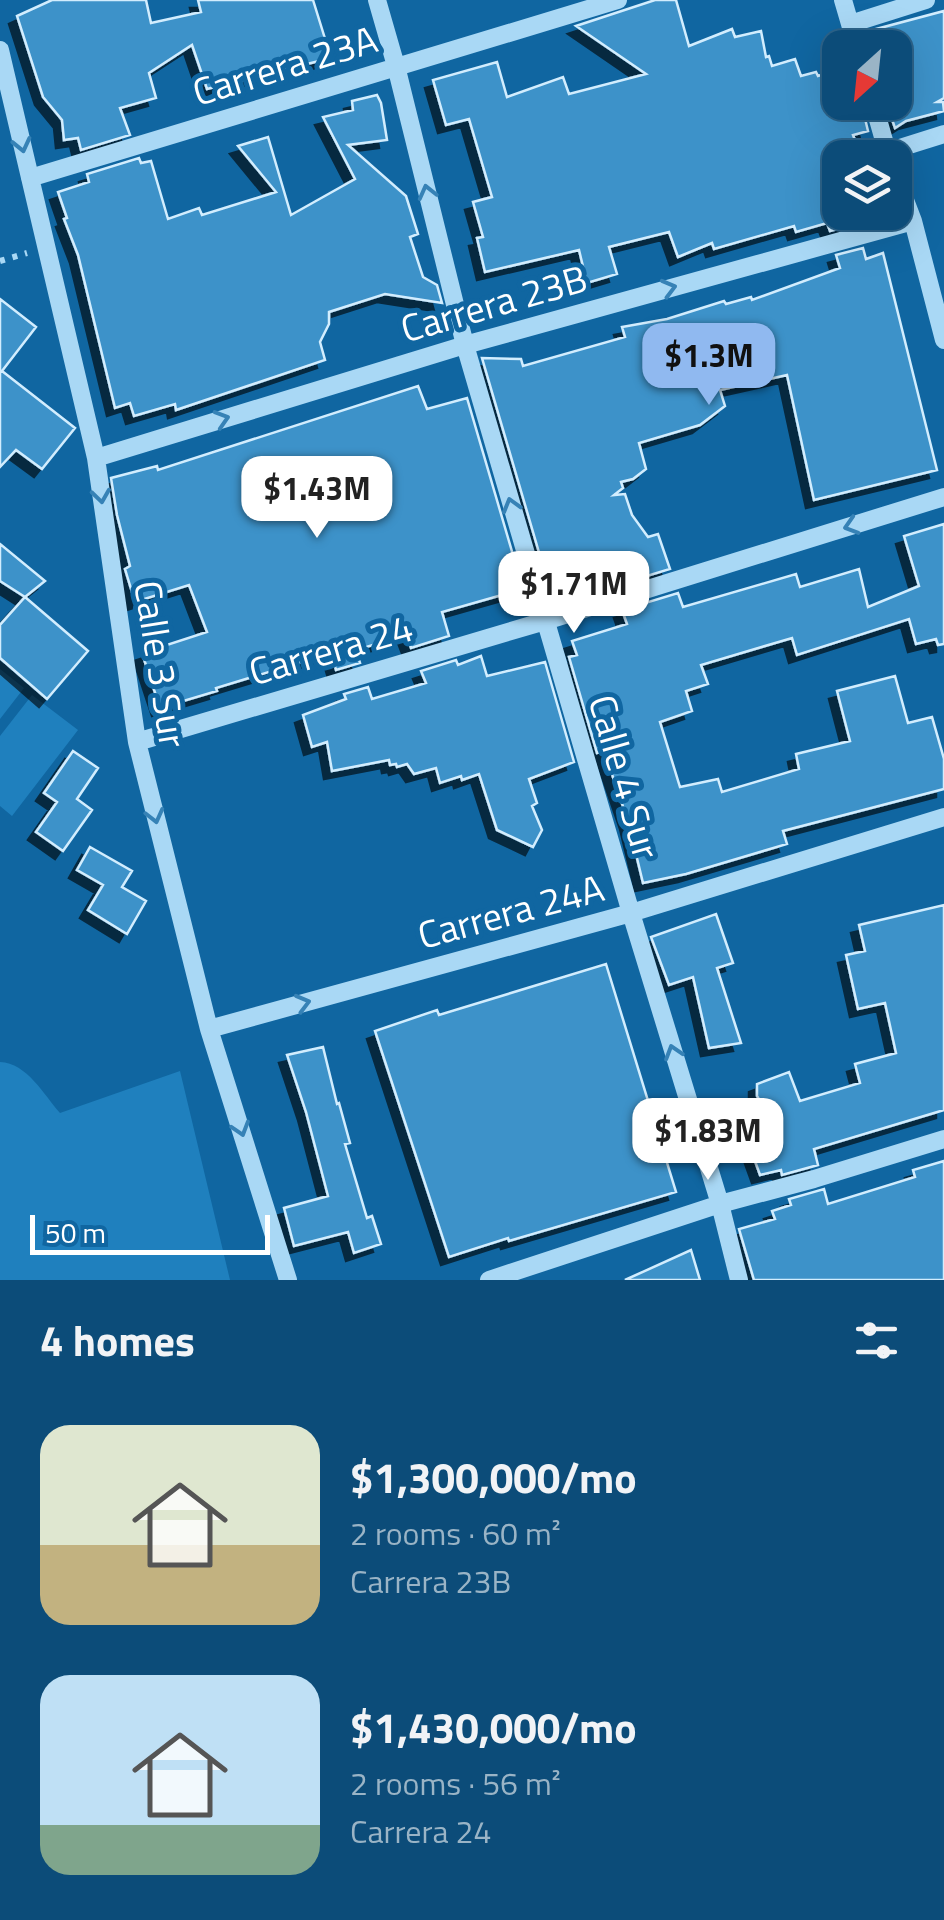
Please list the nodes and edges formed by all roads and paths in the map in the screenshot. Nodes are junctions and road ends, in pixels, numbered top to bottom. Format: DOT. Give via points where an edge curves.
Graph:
graph roads {
  1 [pos="377,0"];
  2 [pos="618,0"];
  3 [pos="844,0"];
  4 [pos="926,0"];
  5 [pos="850,24"];
  6 [pos="852,30"];
  7 [pos="0,50"];
  8 [pos="396,66"];
  9 [pos="944,134"];
  10 [pos="912,146"];
  11 [pos="30,178"];
  12 [pos="912,221"];
  13 [pos="879,230"];
  14 [pos="936,282"];
  15 [pos="944,340"];
  16 [pos="465,344"];
  17 [pos="96,458"];
  18 [pos="944,497"];
  19 [pos="544,621"];
  20 [pos="137,742"];
  21 [pos="944,817"];
  22 [pos="631,912"];
  23 [pos="209,1029"];
  24 [pos="944,1139"];
  25 [pos="720,1204"];
  26 [pos="288,1280"];
  27 [pos="490,1280"];
  28 [pos="739,1280"];
  1 -- 8 [label="street, Calle 4 Sur"];
  2 -- 8 [label="street, Carrera 23A"];
  3 -- 5 [label="street"];
  4 -- 5 [label="street"];
  5 -- 6 [label="street"];
  7 -- 11 [label="street, Calle 3 Sur, one-way"];
  8 -- 11 [label="street, Carrera 23A"];
  16 -- 8 [label="street, Calle 4 Sur, one-way"];
  9 -- 10 [label="street"];
  11 -- 17 [label="street, Calle 3 Sur"];
  12 -- 14 [label="street"];
  16 -- 13 [label="street, Carrera 23B, one-way"];
  14 -- 15 [label="street"];
  17 -- 16 [label="street, Carrera 23B, one-way"];
  19 -- 16 [label="street, Calle 4 Sur, one-way"];
  17 -- 20 [label="street, Calle 3 Sur, one-way"];
  18 -- 19 [label="street, Carrera 24, one-way"];
  19 -- 20 [label="street, Carrera 24"];
  19 -- 22 [label="street, Calle 4 Sur"];
  20 -- 23 [label="street, Calle 3 Sur, one-way"];
  21 -- 22 [label="street, Carrera 24A"];
  23 -- 22 [label="street, Carrera 24A, one-way"];
  25 -- 22 [label="street, Calle 4 Sur, one-way"];
  23 -- 26 [label="street, Calle 3 Sur, one-way"];
  24 -- 25 [label="street"];
  25 -- 27 [label="street"];
  25 -- 28 [label="street, Calle 4 Sur"];
}
